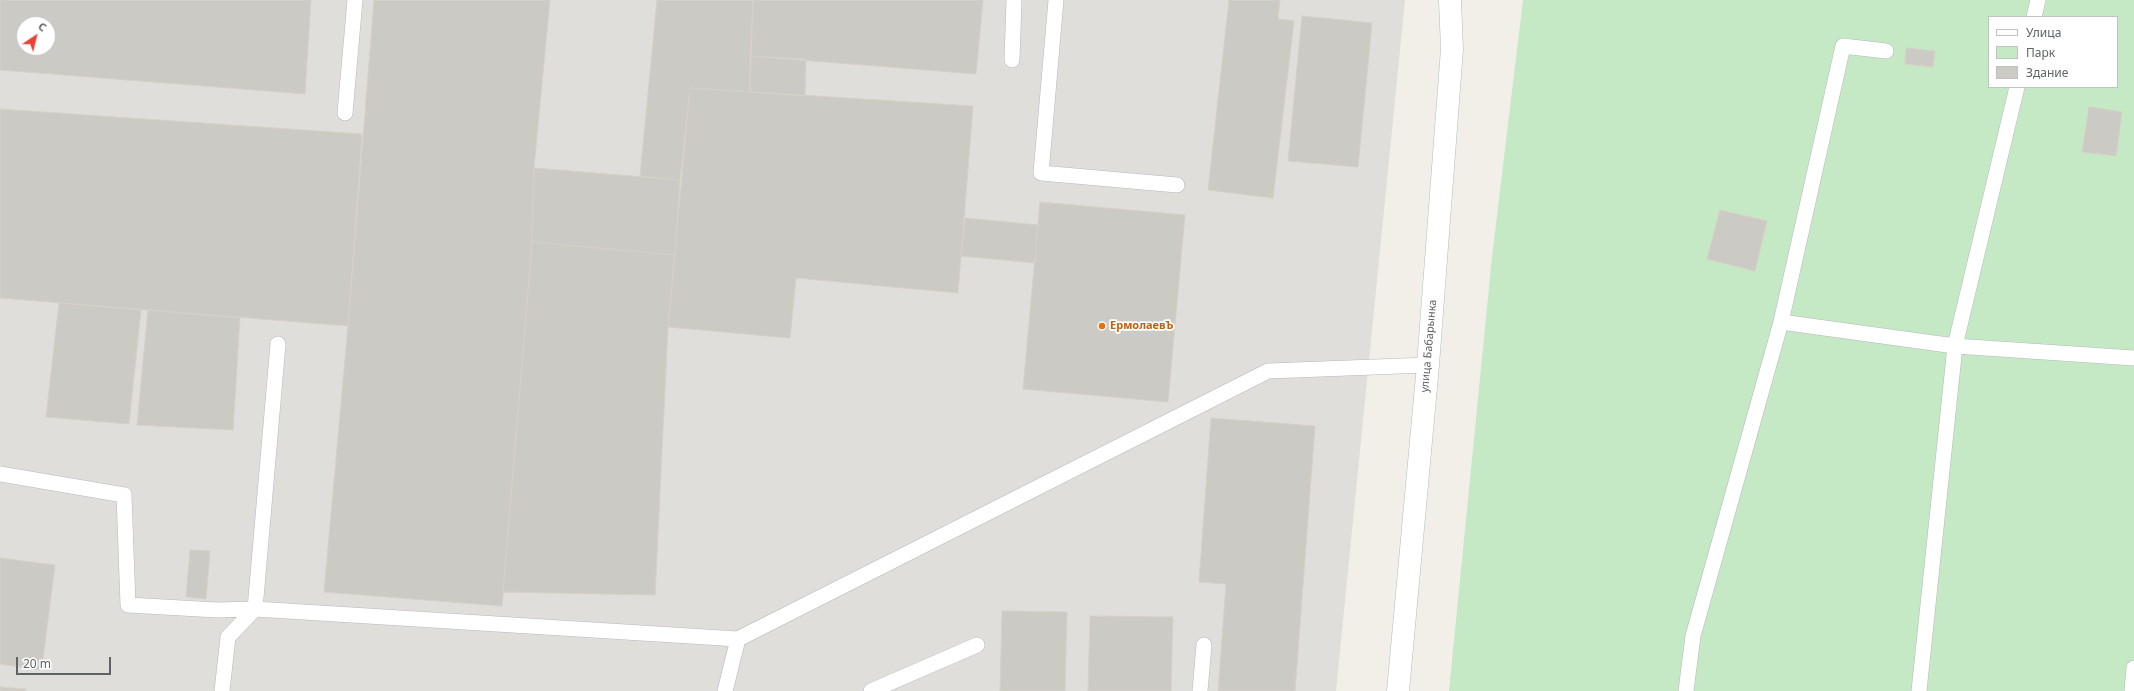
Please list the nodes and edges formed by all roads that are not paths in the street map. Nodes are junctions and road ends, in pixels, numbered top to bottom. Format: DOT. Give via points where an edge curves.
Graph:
graph roads {
  1 [pos="355,0"];
  2 [pos="1014,0"];
  3 [pos="1056,0"];
  4 [pos="1450,0"];
  5 [pos="2038,0"];
  6 [pos="2034,16"];
  7 [pos="1886,51"];
  8 [pos="1012,60"];
  9 [pos="2017,88"];
  10 [pos="344,113"];
  11 [pos="1177,185"];
  12 [pos="1781,322"];
  13 [pos="278,344"];
  14 [pos="1954,346"];
  15 [pos="2134,358"];
  16 [pos="1428,364"];
  17 [pos="0,474"];
  18 [pos="255,609"];
  19 [pos="738,639"];
  20 [pos="977,645"];
  21 [pos="1204,645"];
  22 [pos="2134,668"];
  23 [pos="728,690"];
  24 [pos="222,691"];
  25 [pos="871,691"];
  26 [pos="1200,691"];
  27 [pos="1398,691"];
  28 [pos="1686,691"];
  29 [pos="1920,691"];
  30 [pos="2132,691"];
  1 -- 10 [label="lane"];
  2 -- 8 [label="lane"];
  3 -- 11 [label="lane" via="1041,173"];
  4 -- 16 [label="street, улица Бабарынка" via="1452,49"];
  5 -- 6 [label="lane"];
  7 -- 12 [label="lane" via="1843,46"];
  9 -- 14 [label="lane"];
  12 -- 14 [label="lane"];
  12 -- 28 [label="lane" via="1693,636"];
  13 -- 18 [label="lane"];
  14 -- 15 [label="lane"];
  14 -- 29 [label="lane"];
  16 -- 19 [label="lane" via="1268,371"];
  16 -- 27 [label="street, улица Бабарынка"];
  17 -- 18 [label="lane" via="124,495 128,605 217,610"];
  18 -- 19 [label="lane"];
  18 -- 24 [label="lane" via="228,637"];
  19 -- 23 [label="lane"];
  20 -- 25 [label="lane"];
  21 -- 26 [label="lane"];
  22 -- 30 [label="lane"];
}
